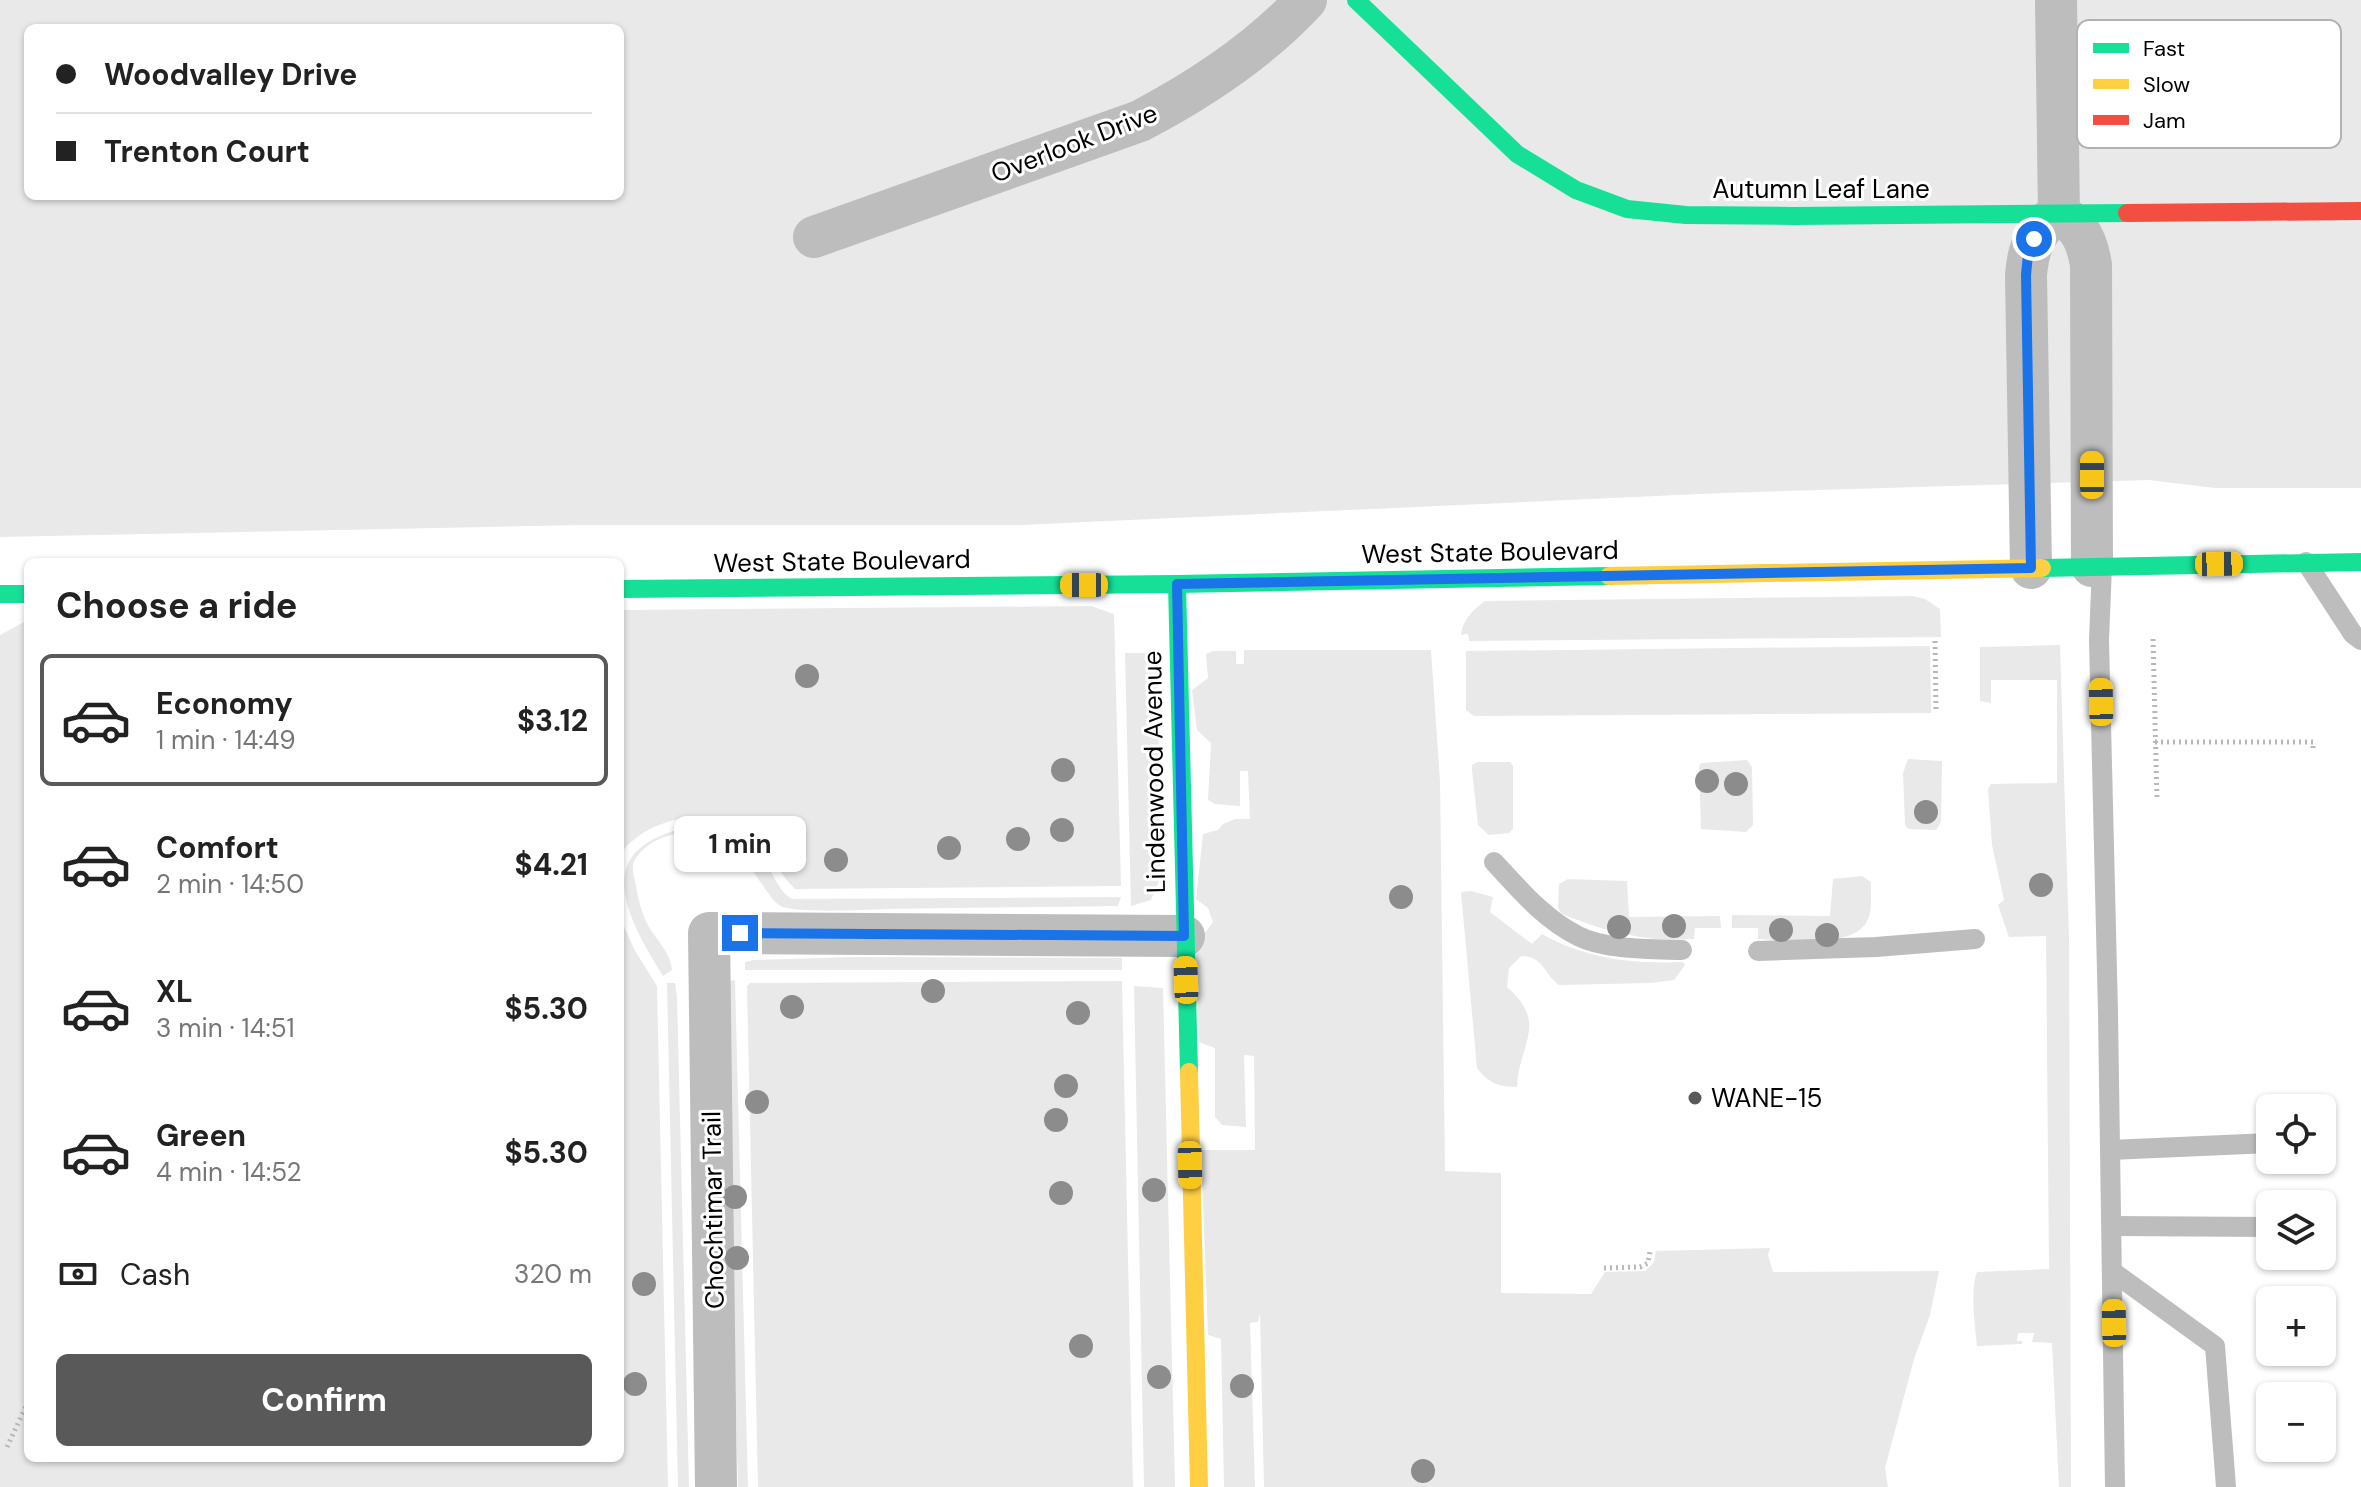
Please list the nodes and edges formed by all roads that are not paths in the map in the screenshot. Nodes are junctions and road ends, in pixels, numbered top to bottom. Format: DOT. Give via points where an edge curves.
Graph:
graph roads {
  1 [pos="1306,0"];
  2 [pos="1356,0"];
  3 [pos="2056,0"];
  4 [pos="2361,211"];
  5 [pos="2059,215"];
  6 [pos="814,237"];
  7 [pos="2306,562"];
  8 [pos="2361,562"];
  9 [pos="2097,566"];
  10 [pos="2031,568"];
  11 [pos="1177,584"];
  12 [pos="624,589"];
  13 [pos="0,594"];
  14 [pos="24,594"];
  15 [pos="2361,640"];
  16 [pos="1494,862"];
  17 [pos="1184,936"];
  18 [pos="1975,939"];
  19 [pos="1682,950"];
  20 [pos="1758,951"];
  21 [pos="2256,1144"];
  22 [pos="2110,1150"];
  23 [pos="2112,1226"];
  24 [pos="2256,1227"];
  25 [pos="2113,1272"];
  26 [pos="716,1487"];
  27 [pos="1199,1487"];
  28 [pos="2115,1487"];
  29 [pos="2226,1487"];
  1 -- 6 [label="street, Overlook Drive" via="1242,59 1189,96 1140,121"];
  2 -- 5 [label="street, Autumn Leaf Lane" via="1517,154 1576,190 1627,209 1686,215"];
  3 -- 5 [label="street"];
  4 -- 5 [label="street, Autumn Leaf Lane"];
  5 -- 9 [label="street" via="2081,234 2091,265"];
  5 -- 10 [label="street" via="2034,239 2026,275"];
  7 -- 8 [label="street, West State Boulevard"];
  7 -- 9 [label="street, West State Boulevard"];
  7 -- 15 [label="lane"];
  9 -- 10 [label="street, West State Boulevard"];
  9 -- 22 [label="lane"];
  10 -- 11 [label="street, West State Boulevard"];
  11 -- 12 [label="street, West State Boulevard"];
  11 -- 17 [label="street, Lindenwood Avenue"];
  13 -- 14 [label="street"];
  16 -- 19 [label="lane" via="1536,908 1580,937 1630,949"];
  17 -- 26 [label="street, Chochtimar Trail" via="709,933"];
  17 -- 27 [label="street, Lindenwood Avenue"];
  18 -- 20 [label="lane"];
  21 -- 22 [label="lane"];
  22 -- 23 [label="lane"];
  23 -- 24 [label="lane"];
  23 -- 25 [label="lane"];
  25 -- 28 [label="lane"];
  25 -- 29 [label="lane" via="2215,1346"];
}
